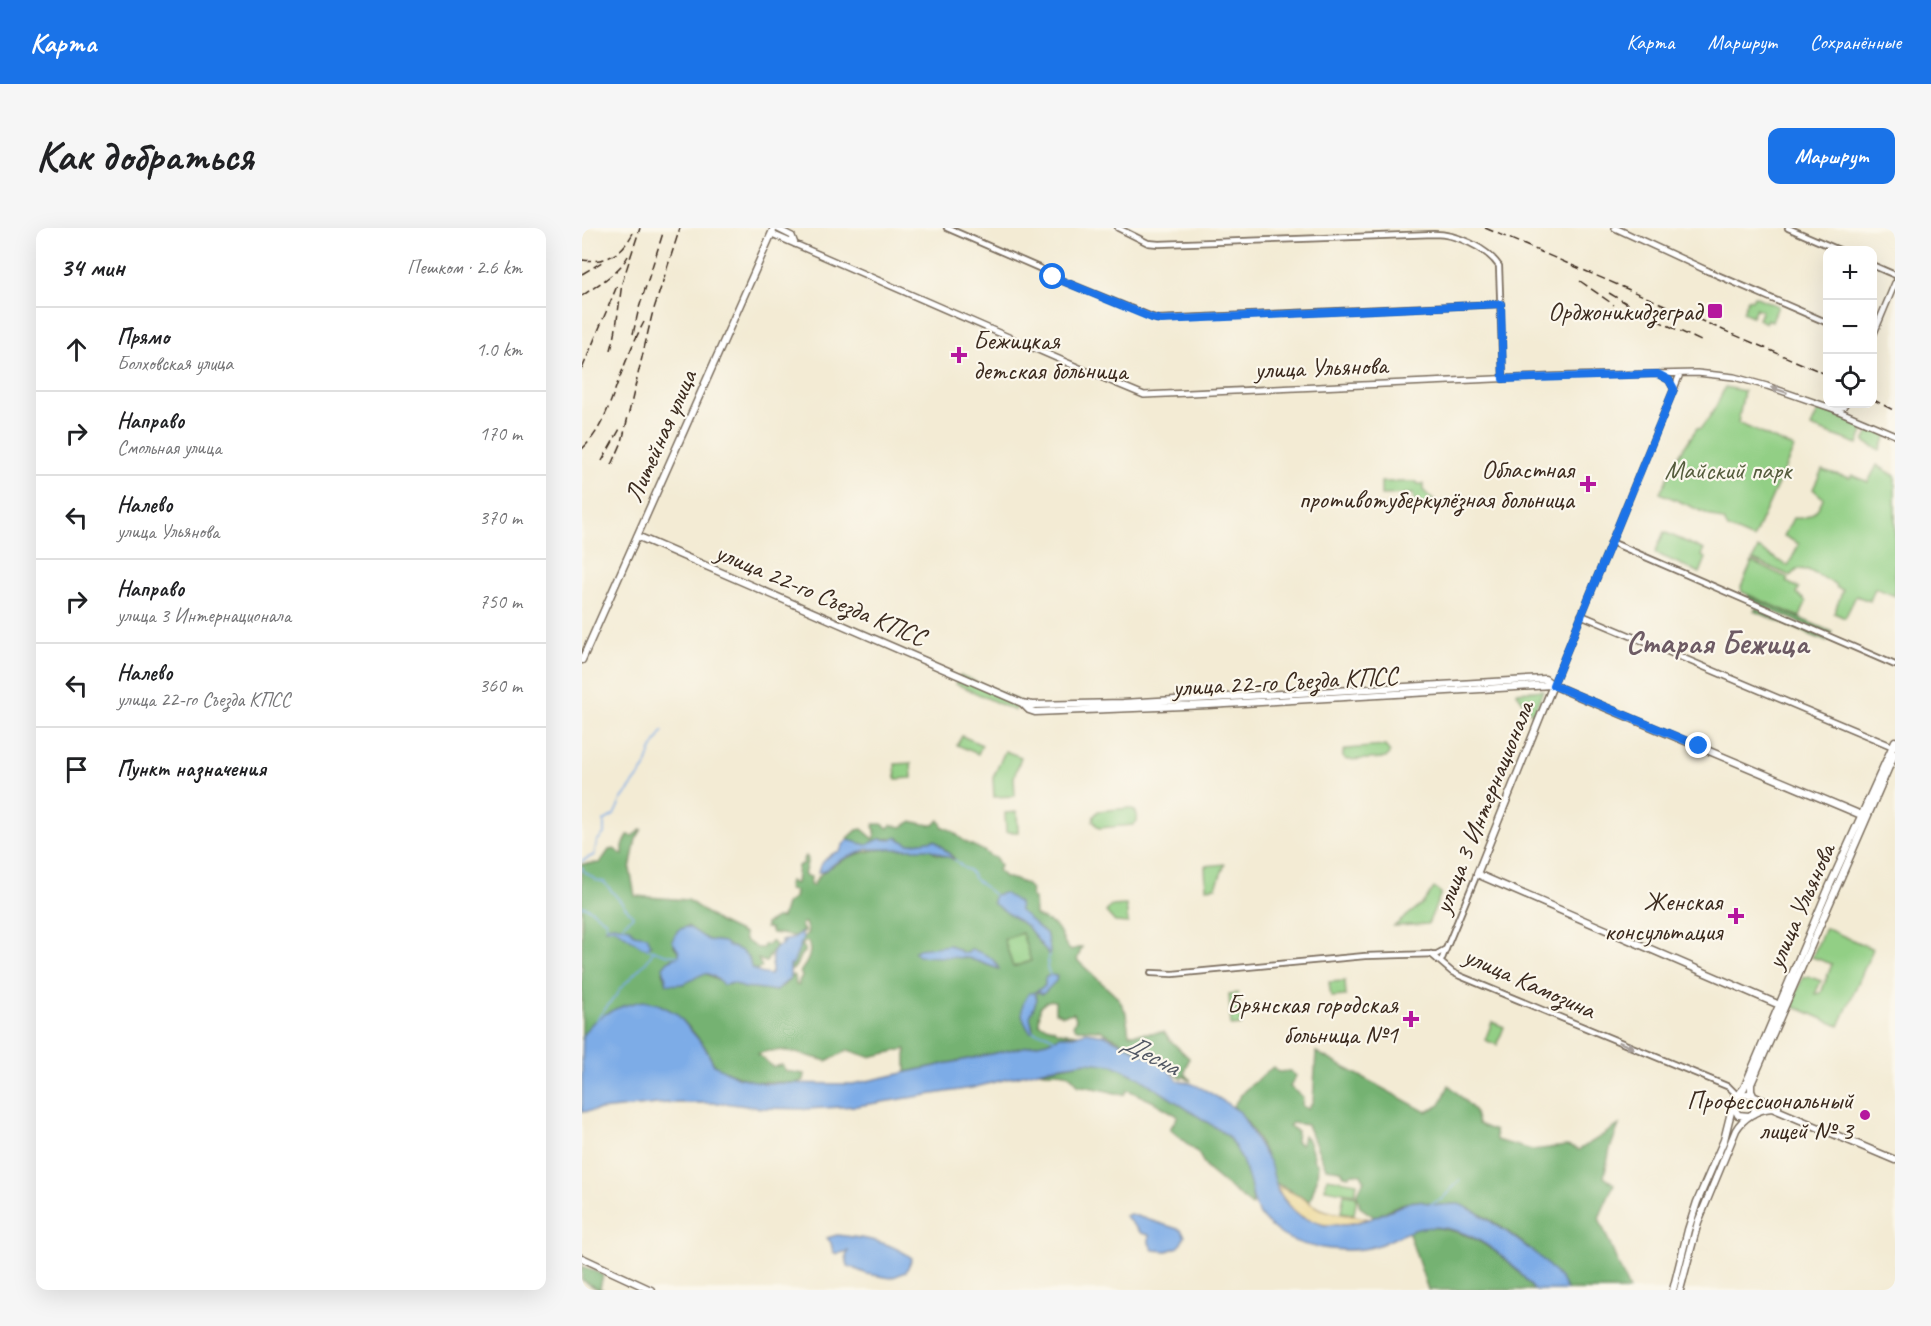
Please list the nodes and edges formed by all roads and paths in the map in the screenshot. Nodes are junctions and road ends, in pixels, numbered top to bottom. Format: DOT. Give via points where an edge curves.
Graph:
graph roads {
  1 [pos="947,228"];
  2 [pos="1118,228"];
  3 [pos="1615,228"];
  4 [pos="1788,228"];
  5 [pos="774,230"];
  6 [pos="1830,246"];
  7 [pos="1877,268"];
  8 [pos="1708,271"];
  9 [pos="1895,275"];
  10 [pos="1895,283"];
  11 [pos="1501,304"];
  12 [pos="1823,321"];
  13 [pos="1877,326"];
  14 [pos="1658,374"];
  15 [pos="1680,374"];
  16 [pos="1503,379"];
  17 [pos="1674,389"];
  18 [pos="1837,408"];
  19 [pos="1844,408"];
  20 [pos="1834,409"];
  21 [pos="1846,414"];
  22 [pos="1895,435"];
  23 [pos="646,516"];
  24 [pos="637,536"];
  25 [pos="651,542"];
  26 [pos="1611,542"];
  27 [pos="1581,615"];
  28 [pos="582,660"];
  29 [pos="1895,665"];
  30 [pos="1553,685"];
  31 [pos="1894,746"];
  32 [pos="1864,816"];
  33 [pos="1477,873"];
  34 [pos="1446,950"];
  35 [pos="1431,954"];
  36 [pos="1441,961"];
  37 [pos="1151,973"];
  38 [pos="1775,1003"];
  39 [pos="1742,1091"];
  40 [pos="1753,1094"];
  41 [pos="1734,1102"];
  42 [pos="1751,1115"];
  43 [pos="1895,1158"];
  44 [pos="582,1260"];
  45 [pos="642,1290"];
  46 [pos="651,1290"];
  47 [pos="1673,1290"];
  48 [pos="1680,1290"];
  1 -- 11 [label="street" via="1157,319"];
  2 -- 11 [label="street" via="1148,243 1160,244 1444,234 1493,258 1500,267"];
  3 -- 8 [label="main road"];
  4 -- 6 [label="street"];
  5 -- 16 [label="main road, улица Ульянова" via="795,244 1139,394"];
  5 -- 23 [label="main road, Литейная улица"];
  7 -- 9 [label="street"];
  8 -- 12 [label="street"];
  10 -- 13 [label="main road"];
  11 -- 16 [label="street"];
  14 -- 15 [label="main road, улица Ульянова"];
  14 -- 16 [label="main road, улица Ульянова"];
  14 -- 17 [label="main road" via="1669,380"];
  15 -- 17 [label="main road, улица 3 Интернационала"];
  20 -- 15 [label="main road, улица Ульянова, one-way" via="1734,377"];
  17 -- 26 [label="main road, улица 3 Интернационала"];
  18 -- 20 [label="main road"];
  19 -- 21 [label="main road"];
  20 -- 21 [label="main road, улица Ульянова"];
  21 -- 22 [label="main road, улица Ульянова"];
  23 -- 24 [label="main road, Литейная улица"];
  23 -- 25 [label="main road" via="645,533"];
  24 -- 25 [label="main road, улица 22-го Съезда КПСС"];
  24 -- 28 [label="main road, Литейная улица"];
  25 -- 30 [label="main road, улица 22-го Съезда КПСС" via="1022,703 1208,702 1545,679"];
  26 -- 27 [label="main road, улица 3 Интернационала"];
  26 -- 29 [label="street"];
  27 -- 30 [label="main road, улица 3 Интернационала"];
  27 -- 31 [label="main road"];
  30 -- 32 [label="main road, улица 22-го Съезда КПСС"];
  30 -- 33 [label="main road, улица 3 Интернационала"];
  31 -- 32 [label="main road, улица Ульянова"];
  32 -- 39 [label="main road, улица Ульянова"];
  32 -- 40 [label="main road, улица Ульянова" via="1751,1084"];
  33 -- 34 [label="street, улица 3 Интернационала"];
  33 -- 38 [label="main road"];
  34 -- 35 [label="street"];
  34 -- 36 [label="street, улица 3 Интернационала"];
  35 -- 36 [label="street, улица Камозина"];
  35 -- 37 [label="street, улица Камозина" via="1400,953 1173,975"];
  36 -- 41 [label="street, улица Камозина, one-way" via="1452,972 1729,1087 1734,1092"];
  39 -- 40 [label="main road"];
  39 -- 41 [label="main road"];
  40 -- 42 [label="main road" via="1756,1104"];
  40 -- 43 [label="main road"];
  41 -- 42 [label="main road" via="1738,1115"];
  41 -- 47 [label="main road" via="1724,1140 1692,1216"];
  42 -- 43 [label="main road" via="1772,1108"];
  42 -- 48 [label="main road" via="1736,1130 1710,1189"];
  44 -- 45 [label="main road"];
  44 -- 46 [label="main road"];
}
